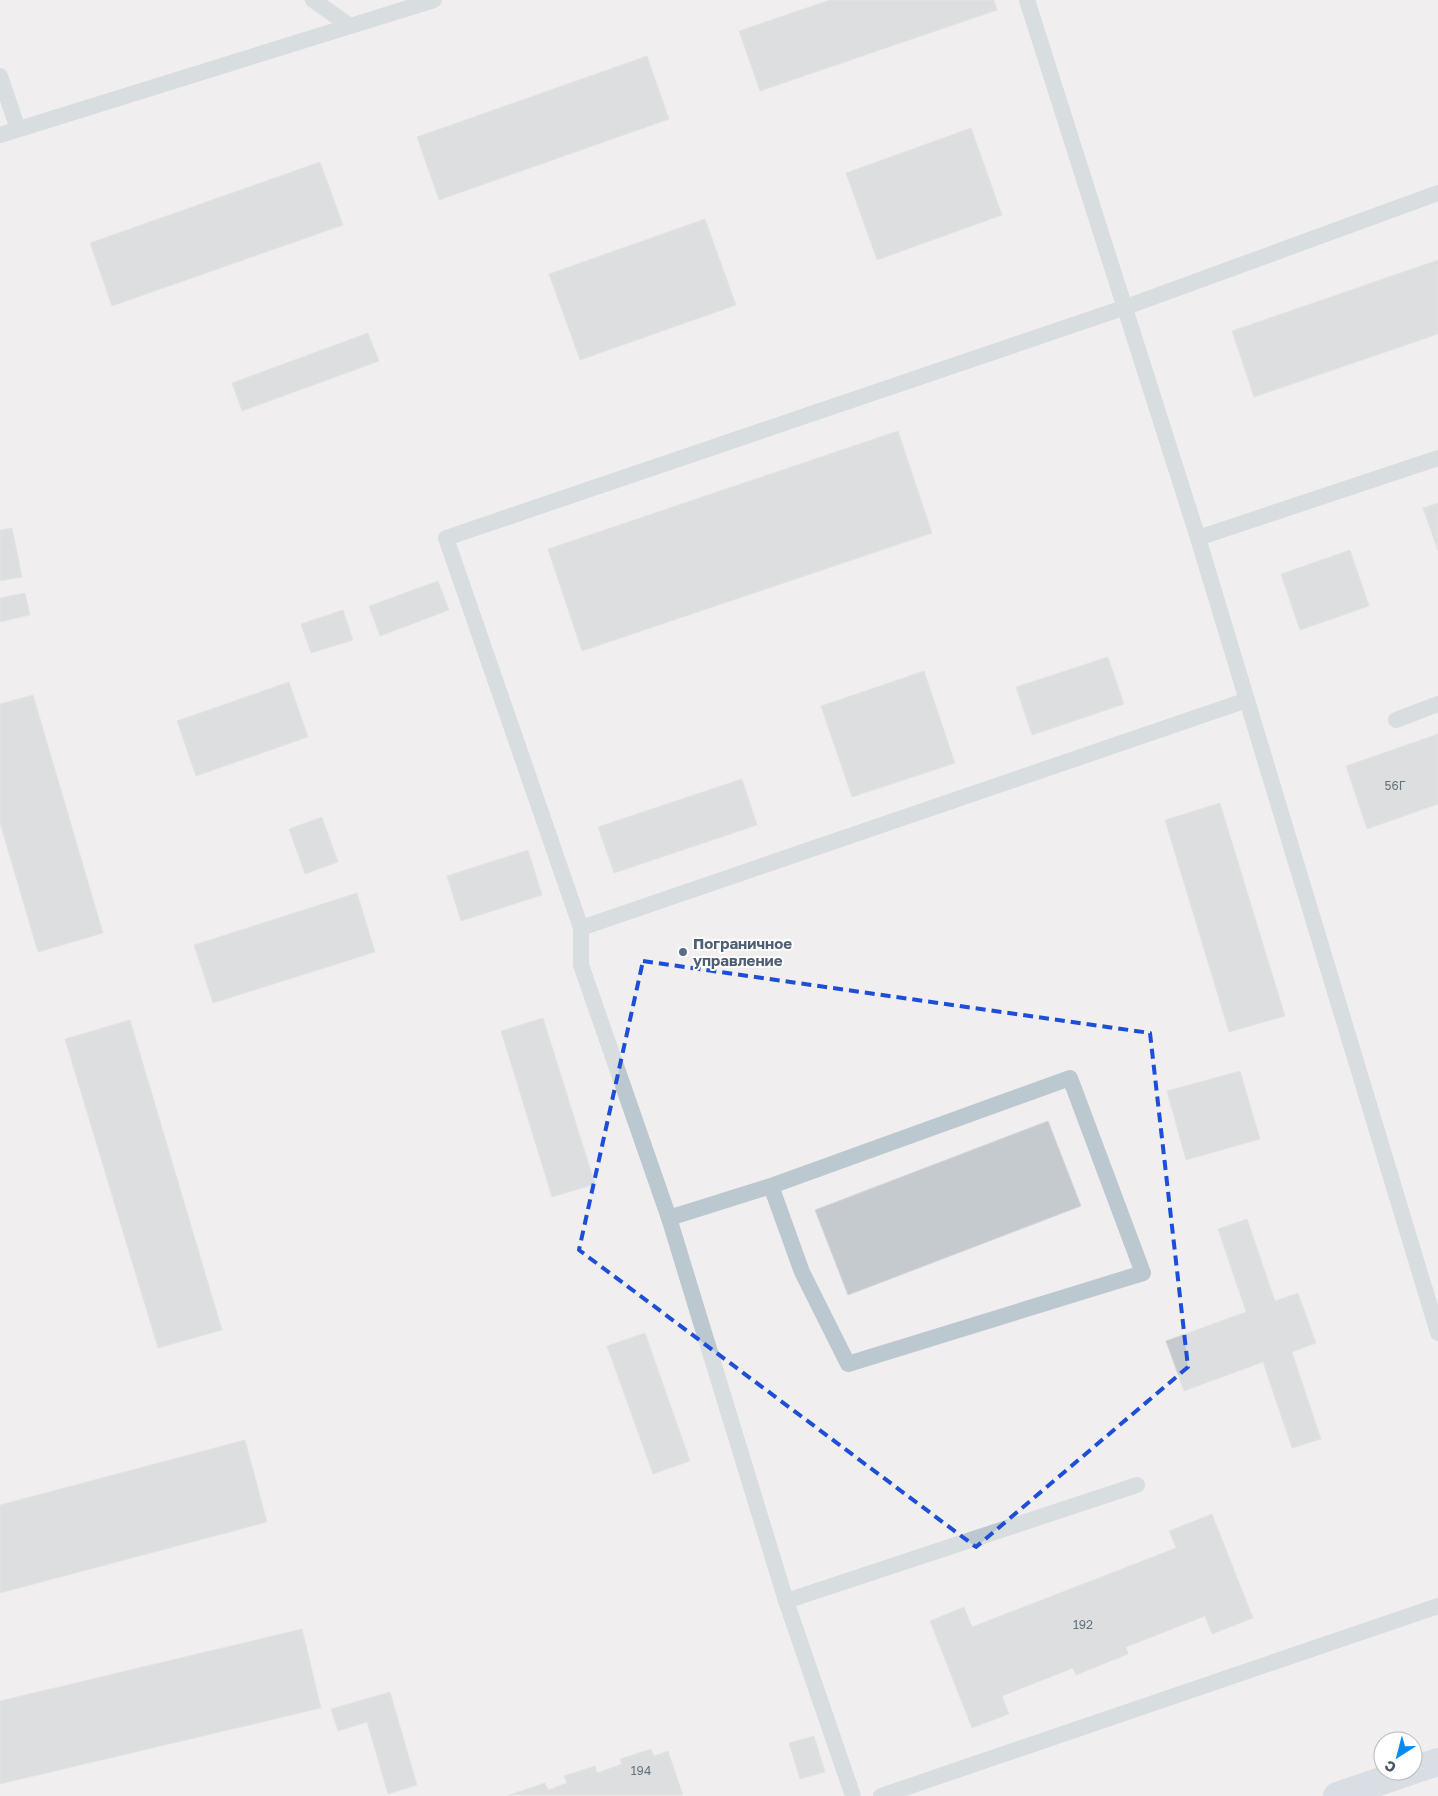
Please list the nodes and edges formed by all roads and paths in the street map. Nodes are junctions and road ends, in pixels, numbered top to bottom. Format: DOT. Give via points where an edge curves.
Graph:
graph roads {
  1 [pos="313,0"];
  2 [pos="434,0"];
  3 [pos="1027,0"];
  4 [pos="350,26"];
  5 [pos="0,76"];
  6 [pos="18,129"];
  7 [pos="0,135"];
  8 [pos="1438,192"];
  9 [pos="1126,307"];
  10 [pos="1438,458"];
  11 [pos="1198,538"];
  12 [pos="1247,700"];
  13 [pos="1438,704"];
  14 [pos="1396,720"];
  15 [pos="582,928"];
  16 [pos="771,1186"];
  17 [pos="669,1218"];
  18 [pos="1438,1333"];
  19 [pos="1137,1485"];
  20 [pos="786,1601"];
  21 [pos="1438,1606"];
  22 [pos="1438,1762"];
  23 [pos="1423,1767"];
  24 [pos="1382,1781"];
  25 [pos="853,1796"];
  26 [pos="881,1796"];
  27 [pos="1337,1796"];
  1 -- 4 [label="lane"];
  2 -- 4 [label="lane"];
  3 -- 9 [label="lane"];
  4 -- 6 [label="lane"];
  5 -- 6 [label="lane"];
  6 -- 7 [label="lane"];
  8 -- 9 [label="lane"];
  9 -- 11 [label="lane"];
  9 -- 15 [label="lane" via="446,538"];
  10 -- 11 [label="lane"];
  11 -- 12 [label="lane"];
  12 -- 15 [label="lane"];
  12 -- 18 [label="lane"];
  13 -- 14 [label="lane"];
  15 -- 17 [label="lane" via="581,965"];
  16 -- 16 [label="lane" via="1070,1078 1143,1273 848,1364 802,1272"];
  16 -- 17 [label="lane"];
  17 -- 20 [label="lane"];
  19 -- 20 [label="lane"];
  20 -- 25 [label="lane"];
  21 -- 26 [label="lane"];
  22 -- 23 [label="main road"];
  24 -- 27 [label="main road"];
}
